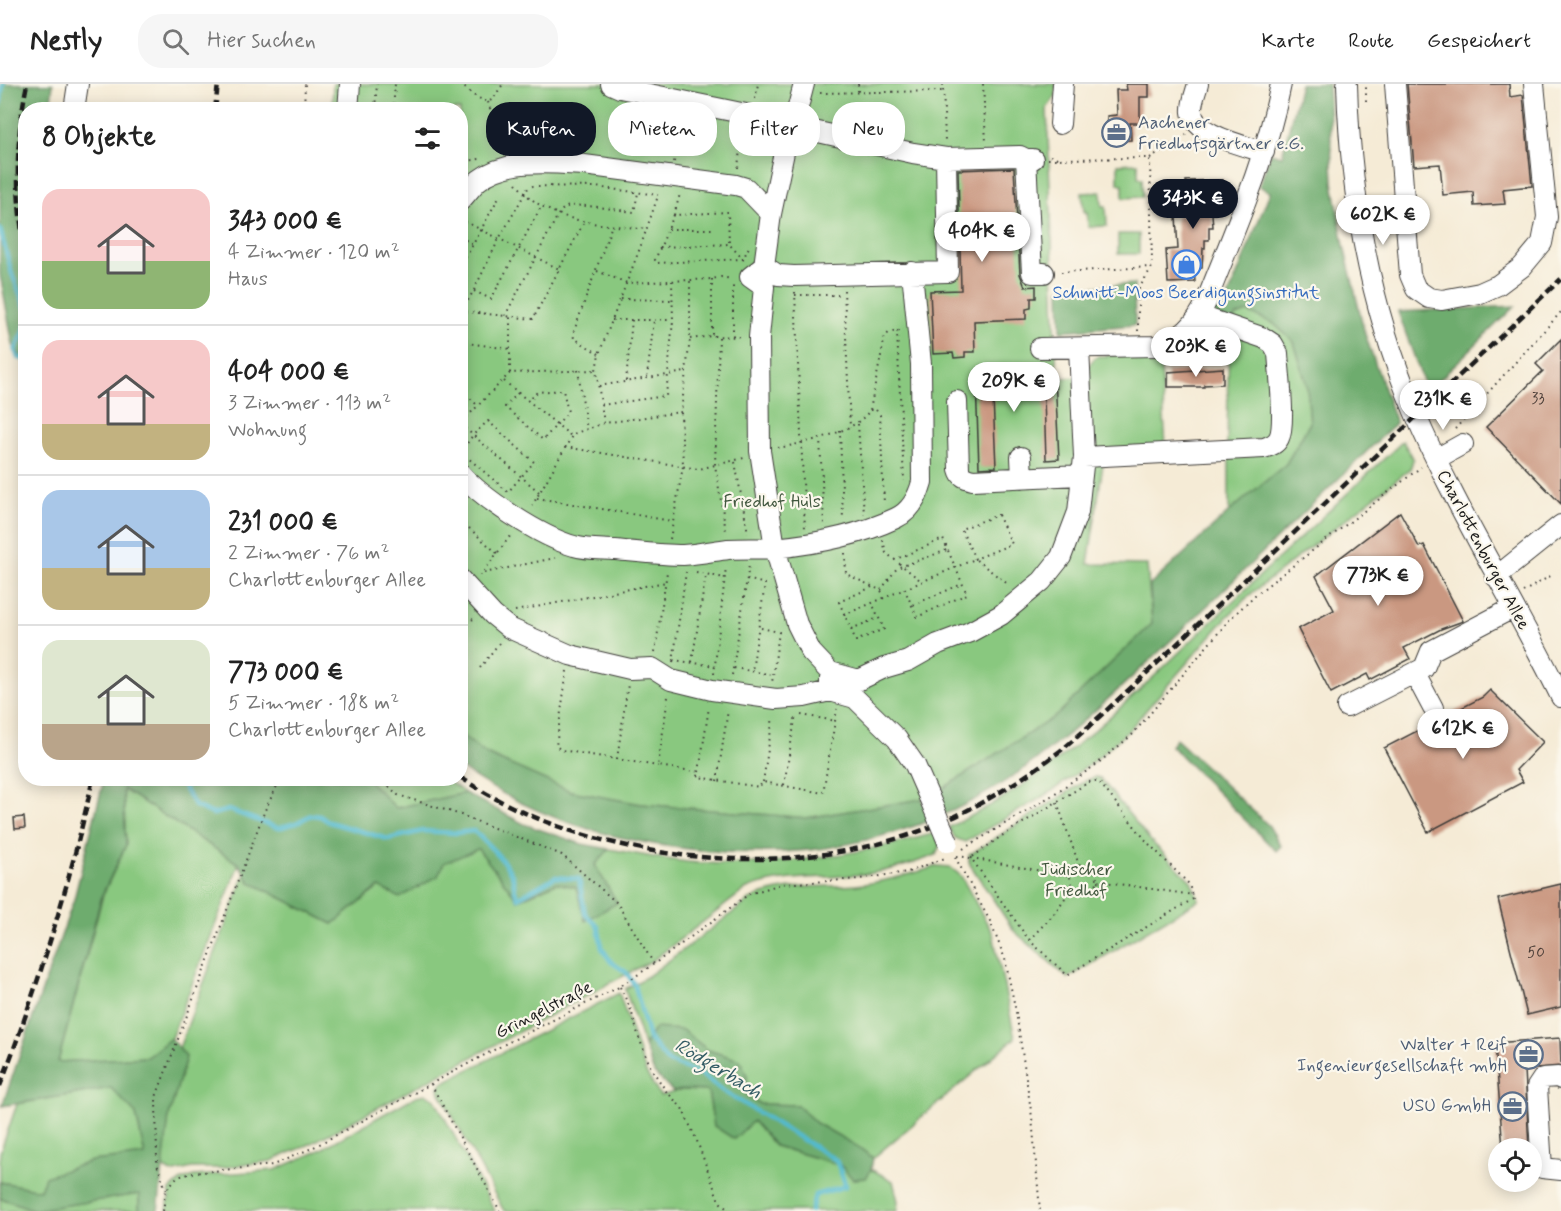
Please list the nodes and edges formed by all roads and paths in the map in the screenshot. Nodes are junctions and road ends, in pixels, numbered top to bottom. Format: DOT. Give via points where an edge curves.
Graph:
graph roads {
  1 [pos="78,84"];
  2 [pos="306,84"];
  3 [pos="350,84"];
  4 [pos="377,84"];
  5 [pos="395,84"];
  6 [pos="460,84"];
  7 [pos="503,84"];
  8 [pos="611,84"];
  9 [pos="858,84"];
  10 [pos="943,84"];
  11 [pos="983,84"];
  12 [pos="1063,84"];
  13 [pos="1198,84"];
  14 [pos="1281,84"];
  15 [pos="1347,84"];
  16 [pos="1366,84"];
  17 [pos="1395,84"];
  18 [pos="1534,84"];
  19 [pos="803,89"];
  20 [pos="943,91"];
  21 [pos="858,93"];
  22 [pos="682,101"];
  23 [pos="75,102"];
  24 [pos="305,102"];
  25 [pos="348,102"];
  26 [pos="376,102"];
  27 [pos="394,102"];
  28 [pos="488,102"];
  29 [pos="1366,103"];
  30 [pos="729,111"];
  31 [pos="1060,124"];
  32 [pos="1199,127"];
  33 [pos="820,133"];
  34 [pos="1264,152"];
  35 [pos="505,156"];
  36 [pos="742,156"];
  37 [pos="785,156"];
  38 [pos="986,156"];
  39 [pos="946,158"];
  40 [pos="1150,158"];
  41 [pos="1034,159"];
  42 [pos="508,167"];
  43 [pos="778,176"];
  44 [pos="668,185"];
  45 [pos="741,187"];
  46 [pos="468,192"];
  47 [pos="638,193"];
  48 [pos="524,194"];
  49 [pos="500,195"];
  50 [pos="541,207"];
  51 [pos="674,214"];
  52 [pos="771,214"];
  53 [pos="558,215"];
  54 [pos="584,221"];
  55 [pos="468,223"];
  56 [pos="612,225"];
  57 [pos="481,229"];
  58 [pos="647,229"];
  59 [pos="668,229"];
  60 [pos="712,229"];
  61 [pos="499,239"];
  62 [pos="468,241"];
  63 [pos="750,243"];
  64 [pos="473,244"];
  65 [pos="729,244"];
  66 [pos="660,247"];
  67 [pos="519,249"];
  68 [pos="468,253"];
  69 [pos="536,258"];
  70 [pos="1152,267"];
  71 [pos="559,269"];
  72 [pos="597,270"];
  73 [pos="912,272"];
  74 [pos="1052,273"];
  75 [pos="843,275"];
  76 [pos="770,276"];
  77 [pos="712,279"];
  78 [pos="690,280"];
  79 [pos="672,281"];
  80 [pos="627,283"];
  81 [pos="474,290"];
  82 [pos="844,295"];
  83 [pos="621,299"];
  84 [pos="468,300"];
  85 [pos="672,300"];
  86 [pos="468,312"];
  87 [pos="1561,312"];
  88 [pos="1138,315"];
  89 [pos="505,316"];
  90 [pos="510,316"];
  91 [pos="1200,316"];
  92 [pos="612,320"];
  93 [pos="633,320"];
  94 [pos="654,320"];
  95 [pos="673,320"];
  96 [pos="897,331"];
  97 [pos="712,336"];
  98 [pos="733,337"];
  99 [pos="759,337"];
  100 [pos="690,339"];
  101 [pos="468,343"];
  102 [pos="1040,348"];
  103 [pos="1078,348"];
  104 [pos="510,349"];
  105 [pos="599,354"];
  106 [pos="578,370"];
  107 [pos="596,370"];
  108 [pos="686,372"];
  109 [pos="510,373"];
  110 [pos="668,375"];
  111 [pos="647,378"];
  112 [pos="504,381"];
  113 [pos="626,381"];
  114 [pos="599,386"];
  115 [pos="518,393"];
  116 [pos="468,396"];
  117 [pos="529,401"];
  118 [pos="957,401"];
  119 [pos="477,405"];
  120 [pos="601,405"];
  121 [pos="870,410"];
  122 [pos="681,412"];
  123 [pos="468,415"];
  124 [pos="604,423"];
  125 [pos="858,424"];
  126 [pos="558,425"];
  127 [pos="850,428"];
  128 [pos="587,429"];
  129 [pos="468,431"];
  130 [pos="473,435"];
  131 [pos="571,436"];
  132 [pos="820,438"];
  133 [pos="1457,439"];
  134 [pos="468,442"];
  135 [pos="1434,456"];
  136 [pos="1021,457"];
  137 [pos="468,458"];
  138 [pos="735,462"];
  139 [pos="1083,466"];
  140 [pos="522,477"];
  141 [pos="1022,478"];
  142 [pos="468,482"];
  143 [pos="539,492"];
  144 [pos="537,498"];
  145 [pos="905,510"];
  146 [pos="522,520"];
  147 [pos="672,521"];
  148 [pos="1561,525"];
  149 [pos="877,526"];
  150 [pos="468,527"];
  151 [pos="816,542"];
  152 [pos="575,547"];
  153 [pos="775,548"];
  154 [pos="752,549"];
  155 [pos="948,550"];
  156 [pos="497,553"];
  157 [pos="669,554"];
  158 [pos="975,559"];
  159 [pos="894,560"];
  160 [pos="904,567"];
  161 [pos="955,567"];
  162 [pos="686,570"];
  163 [pos="696,572"];
  164 [pos="483,573"];
  165 [pos="706,574"];
  166 [pos="1552,575"];
  167 [pos="1496,577"];
  168 [pos="724,578"];
  169 [pos="747,579"];
  170 [pos="922,581"];
  171 [pos="468,582"];
  172 [pos="666,582"];
  173 [pos="962,584"];
  174 [pos="873,587"];
  175 [pos="468,588"];
  176 [pos="904,588"];
  177 [pos="880,590"];
  178 [pos="1023,596"];
  179 [pos="872,603"];
  180 [pos="1511,604"];
  181 [pos="913,606"];
  182 [pos="492,615"];
  183 [pos="844,615"];
  184 [pos="878,618"];
  185 [pos="468,620"];
  186 [pos="509,628"];
  187 [pos="759,628"];
  188 [pos="852,629"];
  189 [pos="570,655"];
  190 [pos="673,660"];
  191 [pos="692,663"];
  192 [pos="715,666"];
  193 [pos="480,668"];
  194 [pos="652,668"];
  195 [pos="733,668"];
  196 [pos="630,669"];
  197 [pos="752,671"];
  198 [pos="1415,674"];
  199 [pos="773,675"];
  200 [pos="671,680"];
  201 [pos="842,687"];
  202 [pos="730,692"];
  203 [pos="1561,697"];
  204 [pos="774,698"];
  205 [pos="1347,707"];
  206 [pos="1433,708"];
  207 [pos="836,721"];
  208 [pos="616,759"];
  209 [pos="658,766"];
  210 [pos="717,781"];
  211 [pos="763,782"];
  212 [pos="276,786"];
  213 [pos="388,786"];
  214 [pos="783,786"];
  215 [pos="1057,802"];
  216 [pos="958,852"];
  217 [pos="1079,865"];
  218 [pos="1070,876"];
  219 [pos="1098,881"];
  220 [pos="1073,887"];
  221 [pos="1193,895"];
  222 [pos="1029,940"];
  223 [pos="654,964"];
  224 [pos="619,987"];
  225 [pos="1561,1080"];
  226 [pos="431,1084"];
  227 [pos="1561,1170"];
  228 [pos="166,1190"];
  229 [pos="163,1211"];
  230 [pos="500,1211"];
  231 [pos="729,1211"];
  232 [pos="1040,1211"];
  1 -- 23 [label="street"];
  2 -- 24 [label="path"];
  3 -- 25 [label="street"];
  4 -- 26 [label="path"];
  5 -- 27 [label="path"];
  6 -- 28 [label="path"];
  7 -- 28 [label="path"];
  8 -- 22 [label="street"];
  9 -- 21 [label="path"];
  10 -- 20 [label="path"];
  11 -- 38 [label="path"];
  12 -- 31 [label="street"];
  13 -- 32 [label="street" via="1192,111"];
  14 -- 34 [label="street"];
  15 -- 135 [label="street, Charlottenburger Allee" via="1353,182 1363,241 1381,316"];
  16 -- 29 [label="path"];
  17 -- 18 [label="street" via="1410,275 1416,289 1429,298 1442,300 1480,293 1498,285 1522,267 1542,243 1547,217"];
  19 -- 21 [label="path"];
  20 -- 21 [label="path"];
  20 -- 39 [label="path"];
  22 -- 30 [label="street"];
  22 -- 44 [label="path"];
  32 -- 34 [label="street"];
  32 -- 40 [label="path"];
  33 -- 39 [label="street"];
  34 -- 91 [label="street"];
  35 -- 42 [label="path"];
  36 -- 45 [label="path"];
  37 -- 43 [label="street"];
  38 -- 39 [label="street"];
  38 -- 41 [label="street"];
  39 -- 73 [label="street" via="948,272"];
  40 -- 41 [label="path"];
  40 -- 70 [label="path"];
  41 -- 74 [label="street" via="1032,273"];
  42 -- 44 [label="street" via="539,163 572,165"];
  42 -- 46 [label="street" via="489,173"];
  43 -- 45 [label="street"];
  43 -- 52 [label="street"];
  44 -- 45 [label="street"];
  44 -- 47 [label="path"];
  44 -- 51 [label="path"];
  44 -- 58 [label="path"];
  45 -- 52 [label="street"];
  47 -- 48 [label="path" via="595,187 533,186"];
  47 -- 53 [label="path" via="634,212 568,206"];
  48 -- 50 [label="path"];
  48 -- 61 [label="path"];
  49 -- 57 [label="path"];
  50 -- 53 [label="path"];
  50 -- 67 [label="path"];
  51 -- 59 [label="path"];
  51 -- 65 [label="path" via="728,212"];
  52 -- 76 [label="street"];
  53 -- 54 [label="path"];
  53 -- 69 [label="path"];
  54 -- 56 [label="path"];
  54 -- 71 [label="path"];
  55 -- 57 [label="path"];
  56 -- 58 [label="path"];
  56 -- 72 [label="path"];
  57 -- 61 [label="path"];
  57 -- 64 [label="path"];
  58 -- 80 [label="path"];
  59 -- 60 [label="path"];
  59 -- 66 [label="path"];
  61 -- 67 [label="path"];
  61 -- 81 [label="path"];
  62 -- 64 [label="path"];
  63 -- 76 [label="path"];
  64 -- 68 [label="path"];
  65 -- 66 [label="path"];
  65 -- 76 [label="path"];
  66 -- 76 [label="path" via="656,263"];
  67 -- 69 [label="path"];
  67 -- 81 [label="path" via="491,299"];
  69 -- 71 [label="path"];
  69 -- 89 [label="path"];
  70 -- 74 [label="path"];
  70 -- 88 [label="path" via="1138,290"];
  71 -- 90 [label="path" via="533,319"];
  72 -- 80 [label="path"];
  72 -- 105 [label="path" via="573,334"];
  73 -- 75 [label="street"];
  73 -- 145 [label="street" via="921,364 922,482 918,497"];
  75 -- 76 [label="street"];
  75 -- 82 [label="path"];
  76 -- 82 [label="path"];
  76 -- 99 [label="street"];
  76 -- 151 [label="path"];
  77 -- 78 [label="path"];
  77 -- 97 [label="path"];
  77 -- 98 [label="path" via="733,279"];
  78 -- 79 [label="path"];
  78 -- 100 [label="path"];
  79 -- 80 [label="path"];
  79 -- 85 [label="path"];
  80 -- 83 [label="path"];
  81 -- 84 [label="path"];
  82 -- 127 [label="path"];
  83 -- 85 [label="path"];
  83 -- 92 [label="path"];
  85 -- 95 [label="path"];
  86 -- 89 [label="path"];
  87 -- 133 [label="path"];
  89 -- 90 [label="path"];
  90 -- 104 [label="path"];
  91 -- 103 [label="street" via="1174,341 1158,346"];
  91 -- 139 [label="street" via="1273,344 1278,353 1280,437 1264,448"];
  92 -- 93 [label="path"];
  92 -- 105 [label="path"];
  93 -- 94 [label="path"];
  93 -- 113 [label="path"];
  94 -- 95 [label="path"];
  94 -- 111 [label="path"];
  95 -- 110 [label="path"];
  96 -- 145 [label="path"];
  97 -- 98 [label="path"];
  97 -- 100 [label="path"];
  98 -- 99 [label="path"];
  99 -- 153 [label="street" via="760,451"];
  100 -- 108 [label="path"];
  101 -- 104 [label="path"];
  102 -- 103 [label="street"];
  103 -- 139 [label="street"];
  104 -- 109 [label="path"];
  105 -- 107 [label="path"];
  106 -- 107 [label="path"];
  106 -- 109 [label="path"];
  106 -- 128 [label="path"];
  107 -- 114 [label="path"];
  108 -- 110 [label="path"];
  108 -- 122 [label="path"];
  109 -- 112 [label="path"];
  110 -- 111 [label="path"];
  110 -- 120 [label="path" via="666,396"];
  111 -- 113 [label="path"];
  112 -- 115 [label="path"];
  112 -- 119 [label="path"];
  113 -- 114 [label="path"];
  114 -- 120 [label="path"];
  115 -- 117 [label="path"];
  115 -- 126 [label="path" via="505,407 543,440"];
  116 -- 119 [label="path"];
  117 -- 126 [label="path"];
  117 -- 126 [label="path" via="537,392 563,390 568,412"];
  118 -- 141 [label="street" via="960,475 973,480"];
  119 -- 123 [label="path"];
  120 -- 124 [label="path"];
  121 -- 149 [label="path" via="880,415"];
  122 -- 124 [label="path"];
  122 -- 147 [label="path" via="683,466"];
  124 -- 128 [label="path"];
  125 -- 149 [label="path"];
  126 -- 131 [label="path"];
  128 -- 131 [label="path"];
  129 -- 130 [label="path"];
  130 -- 134 [label="path"];
  130 -- 140 [label="path"];
  130 -- 140 [label="path" via="488,421 534,462"];
  131 -- 143 [label="path"];
  132 -- 151 [label="path"];
  133 -- 135 [label="street"];
  135 -- 167 [label="street, Charlottenburger Allee"];
  135 -- 216 [label="path" via="1255,595 1132,735 1051,796"];
  136 -- 141 [label="street"];
  137 -- 140 [label="path" via="508,492"];
  138 -- 154 [label="path"];
  139 -- 141 [label="street"];
  139 -- 178 [label="street" via="1078,512 1061,557 1042,581"];
  140 -- 143 [label="path"];
  142 -- 146 [label="street"];
  143 -- 144 [label="path"];
  144 -- 146 [label="path"];
  144 -- 147 [label="path"];
  145 -- 149 [label="street"];
  146 -- 152 [label="street"];
  146 -- 156 [label="path"];
  147 -- 157 [label="path"];
  148 -- 167 [label="street"];
  149 -- 151 [label="street"];
  149 -- 159 [label="path" via="886,553"];
  150 -- 156 [label="path"];
  151 -- 153 [label="street"];
  152 -- 157 [label="street"];
  152 -- 164 [label="path" via="553,559"];
  153 -- 154 [label="street"];
  153 -- 201 [label="street" via="797,624 811,652"];
  154 -- 157 [label="street"];
  154 -- 169 [label="path"];
  155 -- 159 [label="path" via="942,539"];
  155 -- 160 [label="path"];
  155 -- 161 [label="path"];
  156 -- 164 [label="path"];
  157 -- 172 [label="path"];
  158 -- 158 [label="path" via="1012,544 998,515 961,529"];
  158 -- 161 [label="path"];
  158 -- 178 [label="path"];
  159 -- 160 [label="path"];
  160 -- 170 [label="path"];
  160 -- 177 [label="path" via="897,568"];
  161 -- 170 [label="path"];
  161 -- 173 [label="path"];
  162 -- 190 [label="path"];
  163 -- 165 [label="path"];
  164 -- 171 [label="path"];
  165 -- 168 [label="path"];
  165 -- 191 [label="path"];
  166 -- 180 [label="path"];
  167 -- 180 [label="street, Charlottenburger Allee"];
  169 -- 187 [label="path" via="765,584"];
  169 -- 195 [label="path"];
  170 -- 176 [label="path"];
  172 -- 182 [label="path"];
  172 -- 194 [label="path"];
  173 -- 181 [label="path"];
  173 -- 181 [label="path" via="968,594 917,616"];
  174 -- 183 [label="path" via="839,602"];
  175 -- 182 [label="street"];
  176 -- 179 [label="path"];
  176 -- 181 [label="path"];
  178 -- 201 [label="street" via="1001,615 970,632"];
  179 -- 183 [label="path"];
  179 -- 184 [label="path"];
  180 -- 198 [label="street" via="1431,651 1424,668"];
  180 -- 203 [label="street, Charlottenburger Allee"];
  182 -- 185 [label="path"];
  182 -- 186 [label="street"];
  183 -- 188 [label="path"];
  184 -- 188 [label="path"];
  184 -- 188 [label="path" via="884,629 856,641"];
  186 -- 189 [label="street"];
  186 -- 193 [label="path"];
  187 -- 197 [label="path"];
  187 -- 199 [label="path" via="778,632"];
  189 -- 196 [label="street"];
  189 -- 208 [label="path" via="556,746"];
  190 -- 191 [label="path"];
  190 -- 200 [label="path"];
  191 -- 192 [label="path"];
  194 -- 196 [label="street"];
  194 -- 200 [label="street"];
  195 -- 197 [label="path"];
  195 -- 202 [label="path"];
  196 -- 208 [label="path"];
  197 -- 199 [label="path"];
  198 -- 205 [label="street"];
  198 -- 206 [label="street"];
  199 -- 204 [label="path"];
  200 -- 202 [label="street"];
  200 -- 209 [label="path"];
  201 -- 204 [label="street" via="804,697"];
  201 -- 207 [label="path"];
  201 -- 216 [label="street, bridge" via="897,740 915,765"];
  202 -- 204 [label="street"];
  202 -- 210 [label="path"];
  204 -- 211 [label="path"];
  207 -- 214 [label="path" via="823,793"];
  207 -- 214 [label="path" via="796,714"];
  208 -- 209 [label="path"];
  209 -- 210 [label="path" via="699,772 699,777"];
  210 -- 211 [label="path" via="759,787"];
  211 -- 214 [label="path"];
  212 -- 228 [label="path" via="156,1096 158,1164"];
  213 -- 223 [label="path" via="398,795 562,855 617,903"];
  215 -- 216 [label="path" via="1000,837"];
  215 -- 217 [label="path"];
  215 -- 221 [label="path" via="1089,782 1099,782 1148,843 1189,884"];
  216 -- 218 [label="path"];
  216 -- 222 [label="path"];
  216 -- 223 [label="path, Gringelstraße" via="908,872 764,888 749,894"];
  216 -- 232 [label="path" via="1005,959 1032,1117"];
  217 -- 218 [label="path"];
  217 -- 219 [label="path" via="1094,870"];
  218 -- 220 [label="path"];
  219 -- 220 [label="path" via="1089,890"];
  219 -- 221 [label="path"];
  220 -- 222 [label="path"];
  221 -- 222 [label="path" via="1193,899 1067,975"];
  223 -- 224 [label="path, Gringelstraße"];
  224 -- 226 [label="path, Gringelstraße"];
  224 -- 231 [label="path" via="651,1068 682,1108 719,1201"];
  225 -- 227 [label="street" via="1543,1078 1537,1087 1542,1168"];
  226 -- 228 [label="path, Gringelstraße" via="273,1165 193,1173 177,1177"];
  226 -- 230 [label="path"];
  228 -- 229 [label="path"];
}
